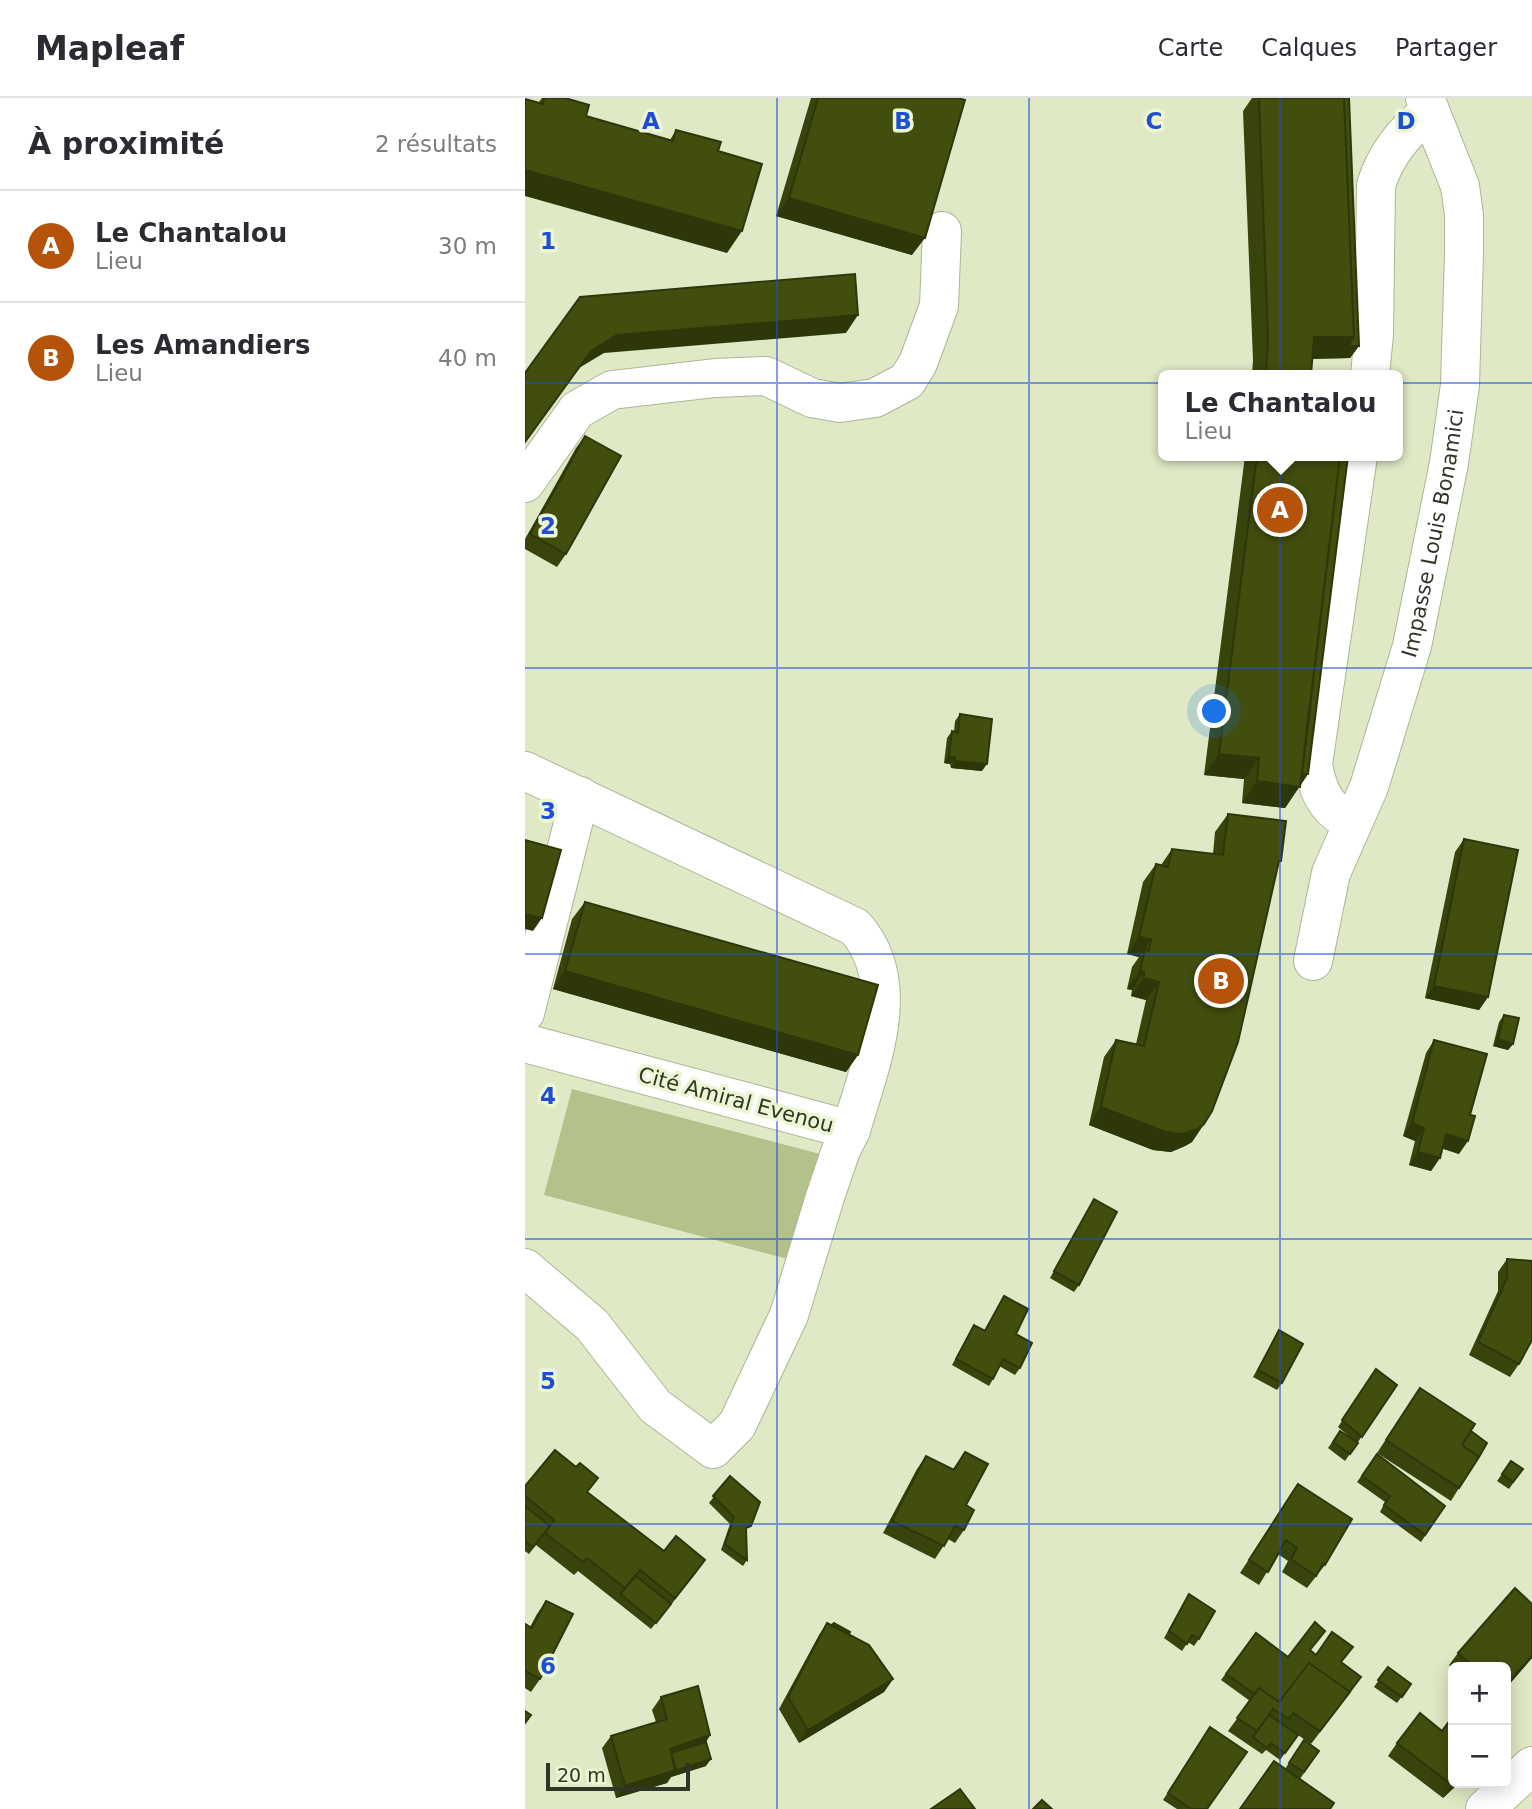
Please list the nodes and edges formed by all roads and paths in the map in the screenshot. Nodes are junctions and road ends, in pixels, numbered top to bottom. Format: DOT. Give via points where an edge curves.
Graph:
graph roads {
  1 [pos="1427,105"];
  2 [pos="942,231"];
  3 [pos="1370,370"];
  4 [pos="1357,461"];
  5 [pos="525,483"];
  6 [pos="525,771"];
  7 [pos="580,796"];
  8 [pos="1353,821"];
  9 [pos="1313,961"];
  10 [pos="525,1013"];
  11 [pos="525,1043"];
  12 [pos="851,1130"];
  13 [pos="525,1268"];
  14 [pos="1532,1766"];
  15 [pos="1485,1809"];
  1 -- 3 [label="street" via="1382,167 1376,185"];
  1 -- 8 [label="street, Impasse Louis Bonamici" via="1460,186 1464,215 1460,385 1412,646 1378,761"];
  2 -- 5 [label="street" via="939,306 907,381 875,398 840,403 812,398 766,376 612,390 577,410"];
  4 -- 8 [label="street" via="1313,764 1326,802"];
  6 -- 7 [label="street, Cité Amiral Evenou"];
  7 -- 10 [label="street"];
  7 -- 12 [label="street, Cité Amiral Evenou" via="855,928 866,940 878,967 881,1011"];
  8 -- 9 [label="street, Impasse Louis Bonamici" via="1331,873"];
  11 -- 12 [label="street, Cité Amiral Evenou"];
  12 -- 13 [label="street" via="789,1315 737,1424 713,1449 655,1406 592,1325"];
  14 -- 15 [label="street"];
}
